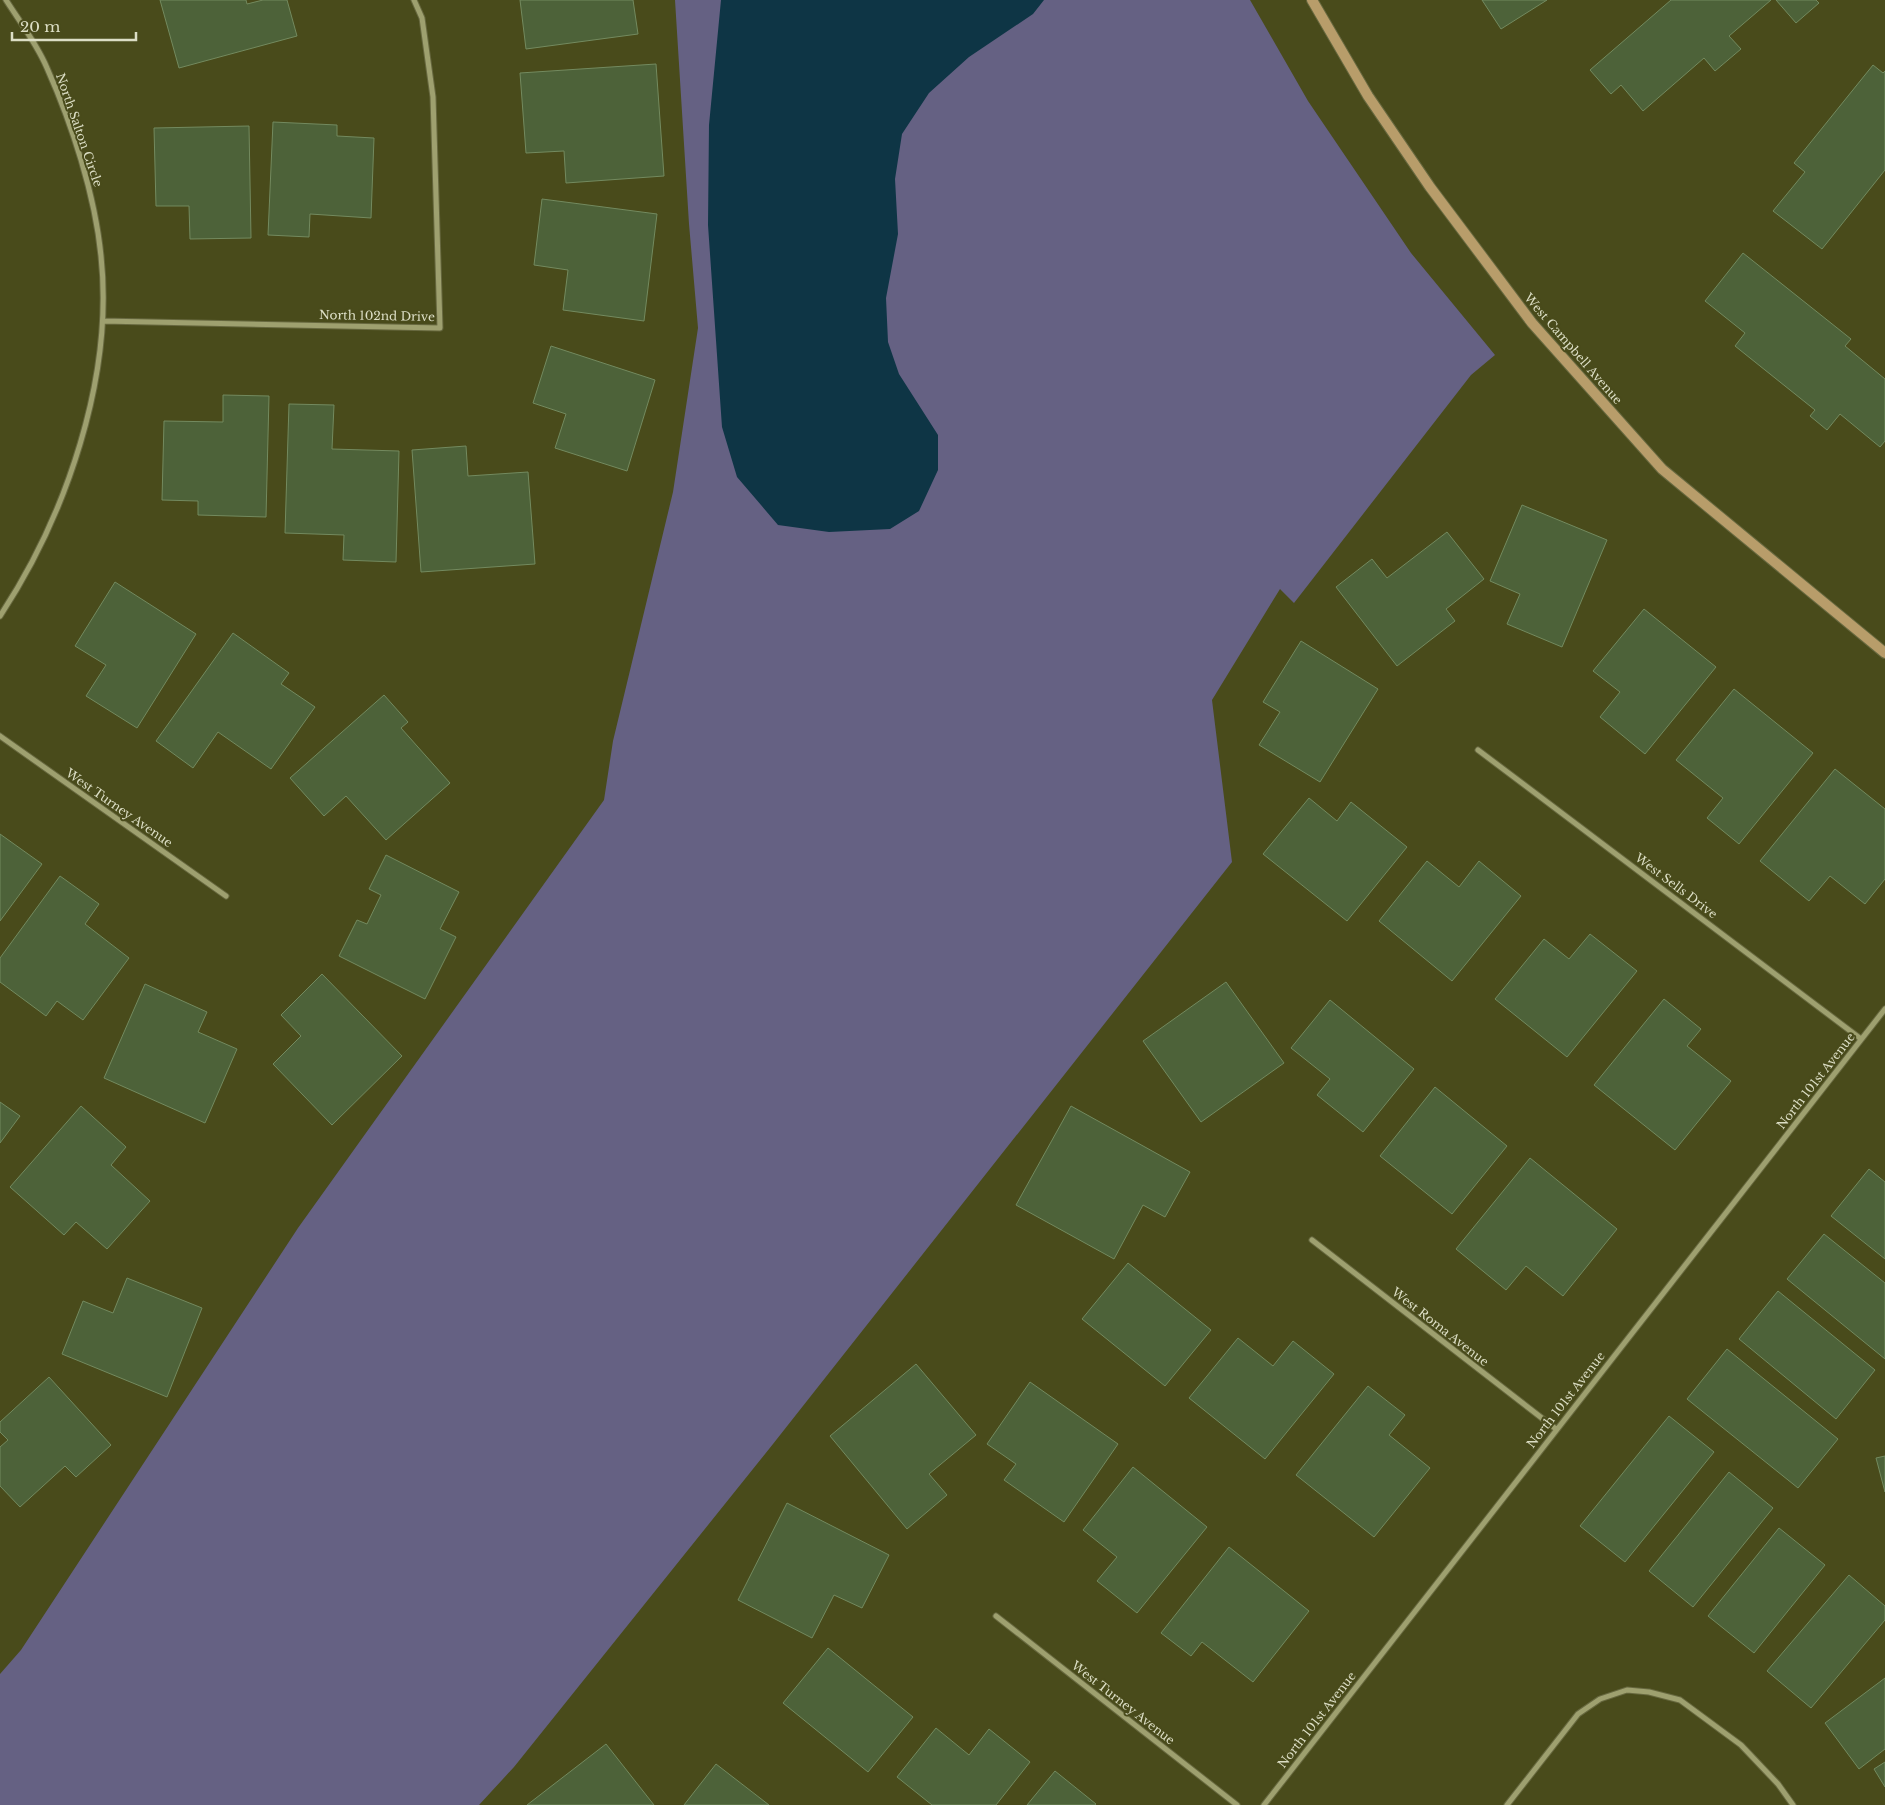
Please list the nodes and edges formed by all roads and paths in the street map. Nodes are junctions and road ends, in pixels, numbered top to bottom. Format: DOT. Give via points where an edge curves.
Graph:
graph roads {
  1 [pos="6,0"];
  2 [pos="414,0"];
  3 [pos="1312,0"];
  4 [pos="103,321"];
  5 [pos="0,616"];
  6 [pos="1885,653"];
  7 [pos="0,736"];
  8 [pos="1478,750"];
  9 [pos="226,896"];
  10 [pos="1885,1009"];
  11 [pos="1862,1039"];
  12 [pos="1312,1240"];
  13 [pos="1556,1429"];
  14 [pos="996,1616"];
  15 [pos="1237,1805"];
  16 [pos="1264,1805"];
  17 [pos="1507,1805"];
  18 [pos="1793,1805"];
  1 -- 4 [label="street, North Salton Circle" via="46,66 89,189 101,256"];
  2 -- 4 [label="street, North 102nd Drive" via="422,18 433,97 440,328"];
  3 -- 6 [label="street, West Campbell Avenue" via="1368,96 1532,323 1662,469"];
  4 -- 5 [label="street, North Salton Circle" via="91,404 71,474 44,540"];
  7 -- 9 [label="street, West Turney Avenue"];
  8 -- 11 [label="street, West Sells Drive"];
  10 -- 11 [label="street, North 101st Avenue"];
  11 -- 13 [label="street, North 101st Avenue"];
  12 -- 13 [label="street, West Roma Avenue"];
  13 -- 16 [label="street, North 101st Avenue"];
  14 -- 15 [label="street, West Turney Avenue"];
  17 -- 18 [label="street" via="1578,1714 1600,1698 1627,1690 1680,1700 1740,1745 1778,1784"];
}
